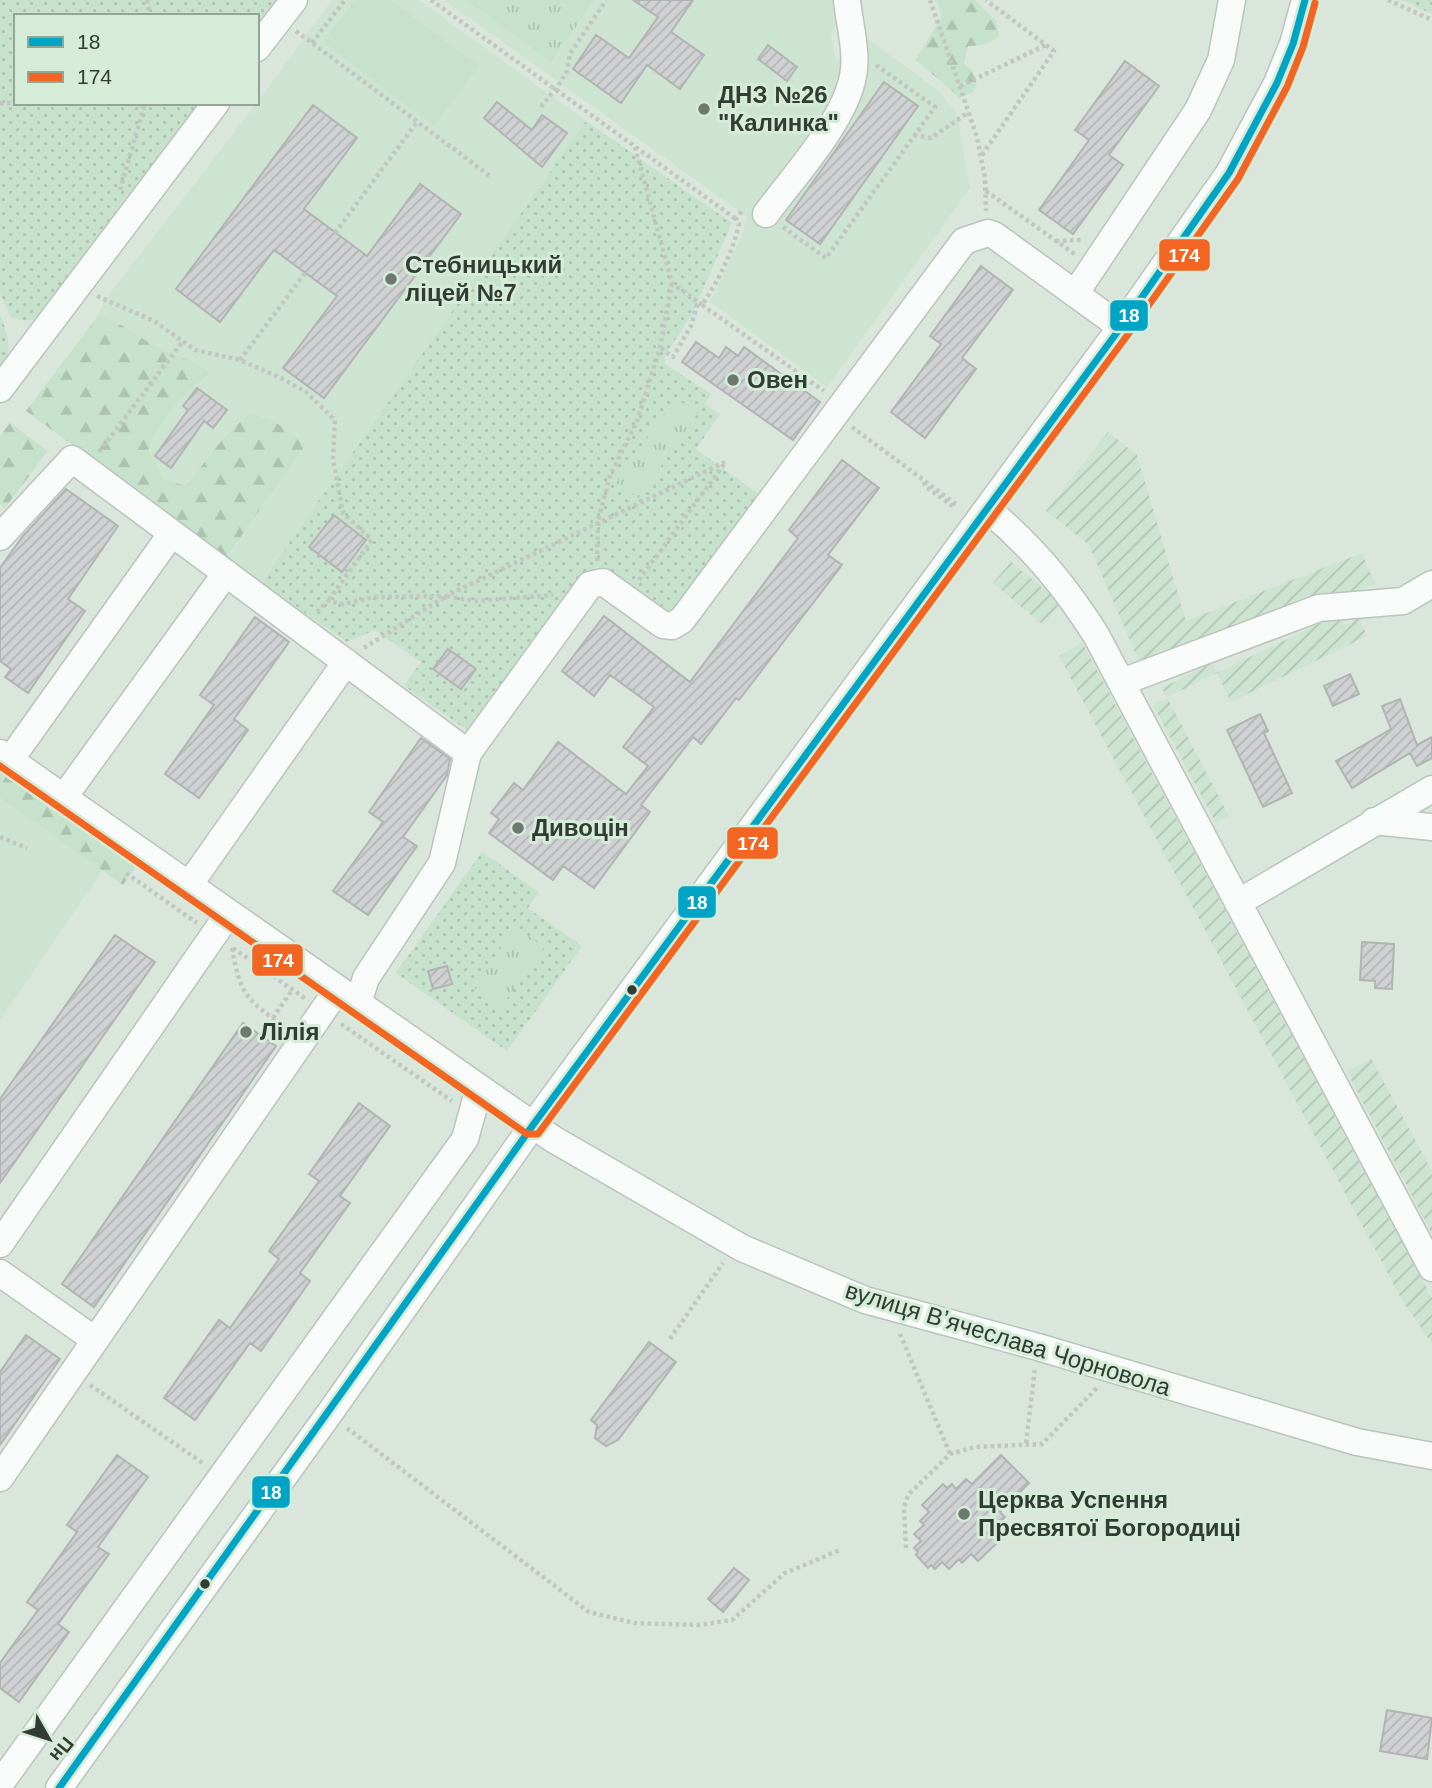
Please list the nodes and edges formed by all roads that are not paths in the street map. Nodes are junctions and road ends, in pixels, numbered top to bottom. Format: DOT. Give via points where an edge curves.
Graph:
graph roads {
  1 [pos="293,0"];
  2 [pos="847,0"];
  3 [pos="1232,0"];
  4 [pos="1305,0"];
  5 [pos="259,45"];
  6 [pos="214,105"];
  7 [pos="758,207"];
  8 [pos="1075,294"];
  9 [pos="1121,327"];
  10 [pos="0,389"];
  11 [pos="987,509"];
  12 [pos="172,533"];
  13 [pos="0,537"];
  14 [pos="226,573"];
  15 [pos="1432,584"];
  16 [pos="346,662"];
  17 [pos="1122,682"];
  18 [pos="468,753"];
  19 [pos="5,756"];
  20 [pos="1432,789"];
  21 [pos="64,797"];
  22 [pos="1374,821"];
  23 [pos="1432,827"];
  24 [pos="189,885"];
  25 [pos="1240,902"];
  26 [pos="229,912"];
  27 [pos="348,996"];
  28 [pos="479,1088"];
  29 [pos="533,1125"];
  30 [pos="0,1244"];
  31 [pos="1432,1268"];
  32 [pos="0,1273"];
  33 [pos="95,1340"];
  34 [pos="1432,1456"];
  35 [pos="0,1478"];
  36 [pos="0,1784"];
  37 [pos="59,1788"];
  1 -- 5 [label="street"];
  2 -- 7 [label="street" via="853,76 836,116"];
  3 -- 8 [label="street" via="1213,81 1180,141"];
  4 -- 9 [label="street" via="1293,44 1256,126 1229,173"];
  6 -- 10 [label="street"];
  8 -- 9 [label="street"];
  8 -- 18 [label="street" via="988,233 957,247 682,620 663,625 626,598 594,587"];
  9 -- 11 [label="street"];
  11 -- 17 [label="street" via="1024,539 1067,589"];
  11 -- 29 [label="street"];
  12 -- 13 [label="street" via="72,458"];
  12 -- 14 [label="street"];
  12 -- 19 [label="street"];
  14 -- 16 [label="street"];
  14 -- 21 [label="street"];
  15 -- 17 [label="street" via="1403,601 1319,608"];
  16 -- 18 [label="street"];
  16 -- 24 [label="street"];
  17 -- 25 [label="street"];
  18 -- 27 [label="street" via="442,863 366,978"];
  19 -- 21 [label="street, вулиця Вʼячеслава Чорновола"];
  20 -- 22 [label="street"];
  21 -- 24 [label="street, вулиця Вʼячеслава Чорновола"];
  22 -- 23 [label="street"];
  22 -- 25 [label="street"];
  24 -- 26 [label="street, вулиця Вʼячеслава Чорновола"];
  25 -- 31 [label="street"];
  26 -- 27 [label="street, вулиця Вʼячеслава Чорновола"];
  26 -- 30 [label="street" via="223,941"];
  27 -- 28 [label="street, вулиця Вʼячеслава Чорновола"];
  27 -- 33 [label="street" via="323,1011"];
  28 -- 29 [label="street, вулиця Вʼячеслава Чорновола"];
  28 -- 36 [label="street" via="465,1139"];
  29 -- 34 [label="street, вулиця Вʼячеслава Чорновола" via="736,1245 865,1300 1357,1442"];
  29 -- 37 [label="street"];
  32 -- 33 [label="street"];
  33 -- 35 [label="street"];
}
